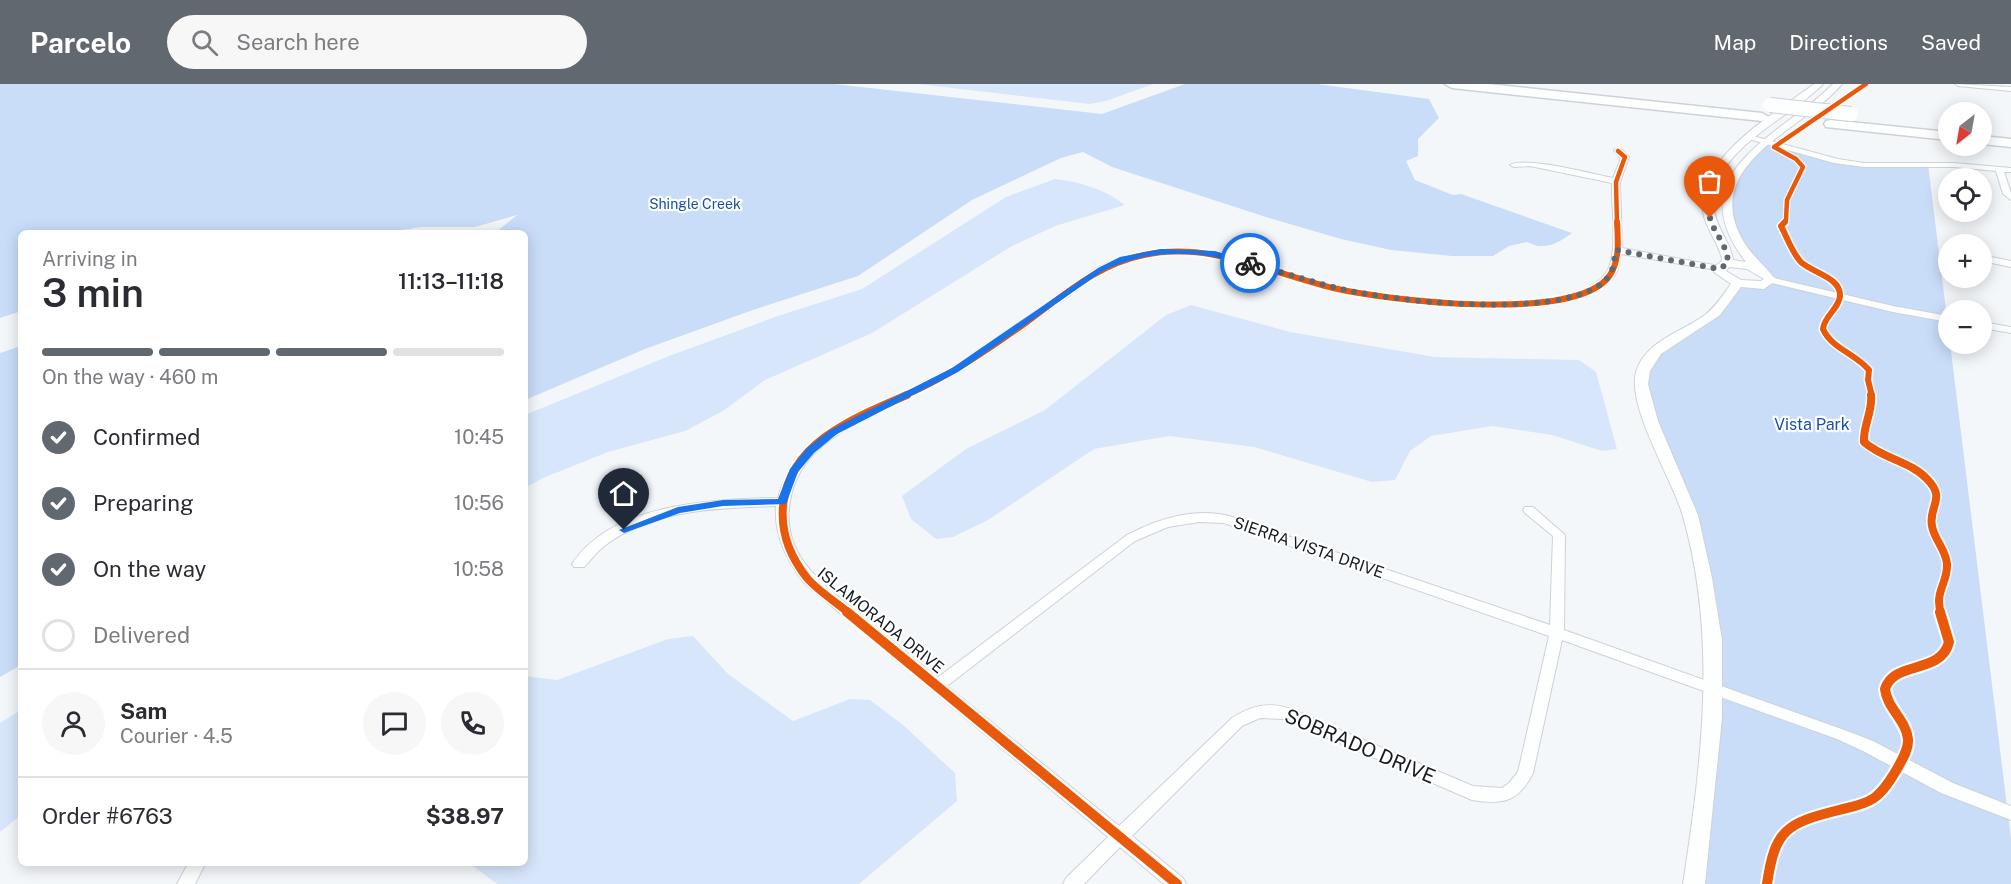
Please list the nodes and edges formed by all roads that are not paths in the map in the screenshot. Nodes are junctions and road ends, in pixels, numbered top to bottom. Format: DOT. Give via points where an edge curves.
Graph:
graph roads {
  1 [pos="1452,84"];
  2 [pos="1564,84"];
  3 [pos="1820,84"];
  4 [pos="1838,84"];
  5 [pos="1958,84"];
  6 [pos="2007,87"];
  7 [pos="1766,111"];
  8 [pos="1938,123"];
  9 [pos="1992,128"];
  10 [pos="2011,130"];
  11 [pos="1938,135"];
  12 [pos="1752,137"];
  13 [pos="1992,141"];
  14 [pos="1767,142"];
  15 [pos="2011,143"];
  16 [pos="1618,151"];
  17 [pos="1514,165"];
  18 [pos="1999,168"];
  19 [pos="2011,170"];
  20 [pos="1616,181"];
  21 [pos="2011,197"];
  22 [pos="1616,250"];
  23 [pos="1992,260"];
  24 [pos="2011,264"];
  25 [pos="1723,267"];
  26 [pos="1760,270"];
  27 [pos="1770,280"];
  28 [pos="1738,283"];
  29 [pos="1938,317"];
  30 [pos="1992,327"];
  31 [pos="2011,330"];
  32 [pos="782,502"];
  33 [pos="1529,510"];
  34 [pos="579,564"];
  35 [pos="1557,633"];
  36 [pos="938,684"];
  37 [pos="1714,690"];
  38 [pos="2011,813"];
  39 [pos="1121,837"];
  40 [pos="196,866"];
  41 [pos="186,884"];
  42 [pos="1072,884"];
  43 [pos="1177,884"];
  44 [pos="1694,884"];
  1 -- 7 [label="highway"];
  2 -- 7 [label="highway"];
  3 -- 12 [label="street"];
  4 -- 14 [label="street"];
  5 -- 6 [label="street"];
  7 -- 8 [label="highway, bridge"];
  7 -- 11 [label="highway" via="1831,124"];
  9 -- 10 [label="highway"];
  12 -- 14 [label="street"];
  12 -- 25 [label="street" via="1721,166 1709,192 1712,226 1729,257"];
  13 -- 15 [label="highway"];
  14 -- 18 [label="street" via="1863,165"];
  14 -- 26 [label="street" via="1730,180 1726,196 1732,231"];
  16 -- 20 [label="street, ISLAMORADA DRIVE" via="1625,157"];
  17 -- 20 [label="street" via="1530,164"];
  18 -- 19 [label="street"];
  18 -- 21 [label="street"];
  20 -- 22 [label="street, ISLAMORADA DRIVE"];
  22 -- 25 [label="street"];
  22 -- 32 [label="street, ISLAMORADA DRIVE" via="1608,278 1597,286 1556,301 1518,305 1357,293 1215,254 1161,251 1123,259 1100,269 943,377 833,432 794,471"];
  23 -- 24 [label="street"];
  25 -- 26 [label="street" via="1743,264"];
  25 -- 28 [label="street" via="1724,276"];
  26 -- 27 [label="street"];
  27 -- 28 [label="street" via="1764,285"];
  27 -- 29 [label="street"];
  28 -- 37 [label="street" via="1717,311 1652,355 1643,371 1641,388 1646,411 1689,513 1713,640"];
  30 -- 31 [label="street"];
  32 -- 34 [label="street" via="723,503 678,510 605,538"];
  32 -- 36 [label="street, ISLAMORADA DRIVE" via="785,541 795,563 809,580"];
  33 -- 35 [label="street" via="1559,535"];
  35 -- 36 [label="street, SIERRA VISTA DRIVE" via="1247,525 1203,517 1178,518 1131,538"];
  35 -- 37 [label="street, SIERRA VISTA DRIVE"];
  35 -- 39 [label="street, SOBRADO DRIVE" via="1525,773 1509,794 1492,797 1472,793 1286,713 1268,709 1254,711 1237,722"];
  36 -- 39 [label="street, ISLAMORADA DRIVE"];
  37 -- 38 [label="street, SIERRA VISTA DRIVE" via="1842,735 1947,788"];
  37 -- 44 [label="street"];
  39 -- 42 [label="street, SOBRADO DRIVE"];
  39 -- 43 [label="street, ISLAMORADA DRIVE"];
  40 -- 41 [label="street"];
}
